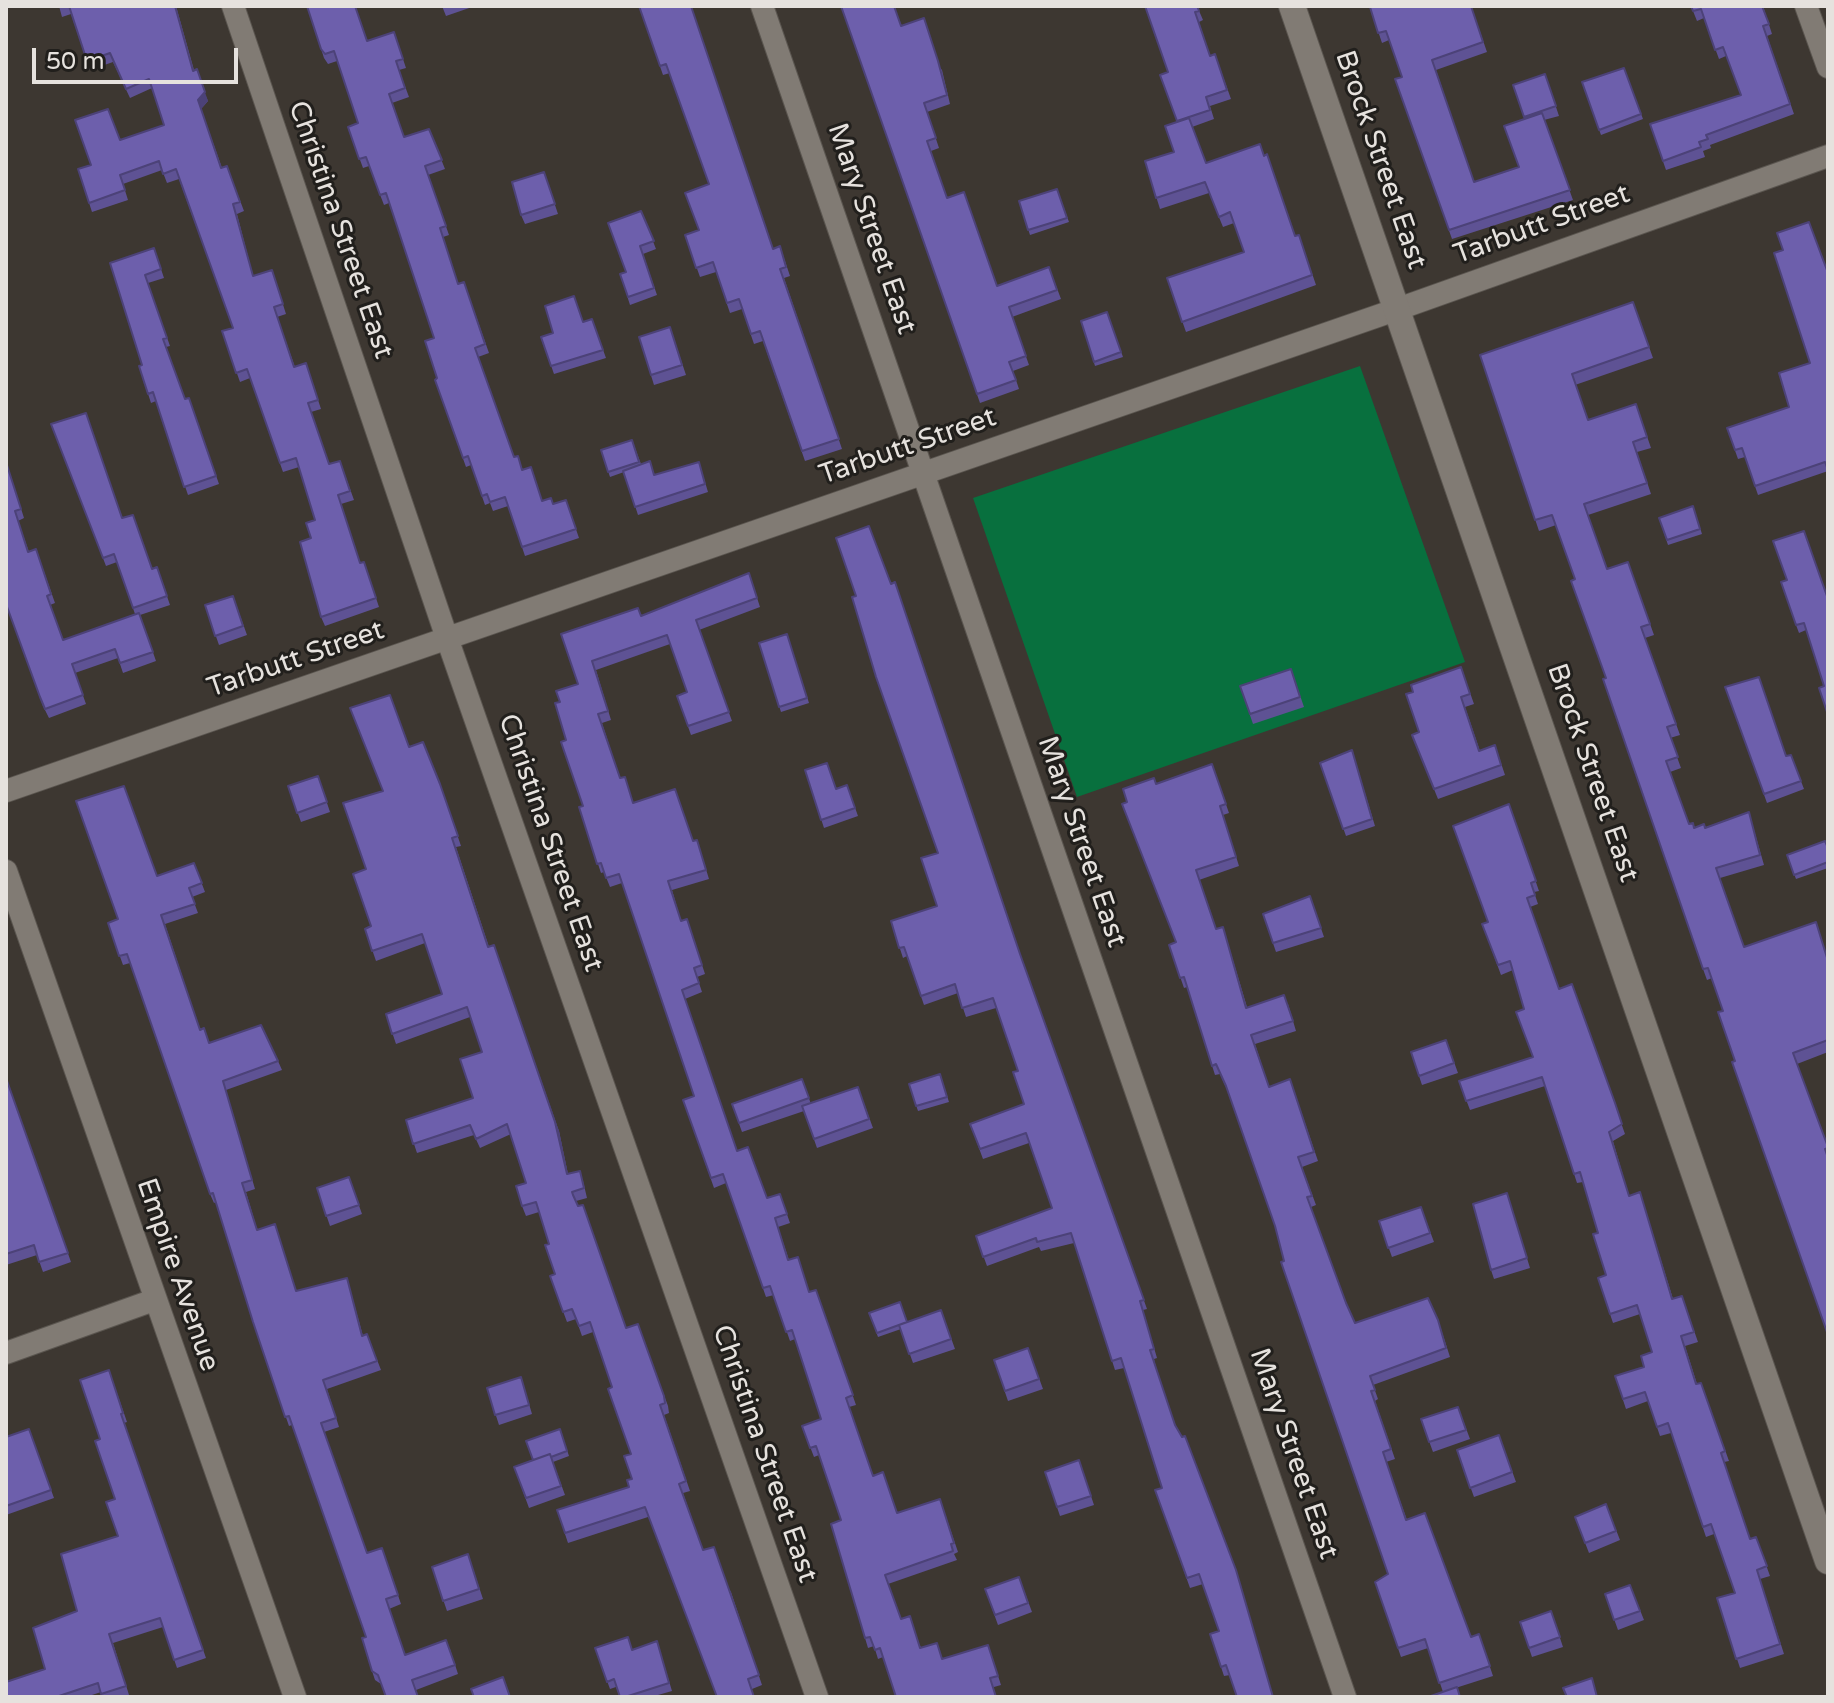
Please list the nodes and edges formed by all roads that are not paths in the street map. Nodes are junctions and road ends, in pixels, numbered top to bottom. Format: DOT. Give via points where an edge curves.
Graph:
graph roads {
  1 [pos="233,6"];
  2 [pos="762,6"];
  3 [pos="1292,6"];
  4 [pos="1806,6"];
  5 [pos="1828,67"];
  6 [pos="1828,156"];
  7 [pos="1398,309"];
  8 [pos="924,473"];
  9 [pos="447,638"];
  10 [pos="6,791"];
  11 [pos="6,871"];
  12 [pos="14,918"];
  13 [pos="154,1300"];
  14 [pos="6,1353"];
  15 [pos="1828,1561"];
  16 [pos="295,1697"];
  17 [pos="817,1697"];
  18 [pos="1345,1697"];
  1 -- 9 [label="street, Christina Street East"];
  2 -- 8 [label="street, Mary Street East"];
  3 -- 7 [label="street, Brock Street East"];
  4 -- 5 [label="street"];
  6 -- 7 [label="street, Tarbutt Street"];
  7 -- 8 [label="street, Tarbutt Street"];
  7 -- 15 [label="street, Brock Street East"];
  8 -- 9 [label="street, Tarbutt Street"];
  8 -- 18 [label="street, Mary Street East"];
  9 -- 10 [label="street, Tarbutt Street"];
  9 -- 17 [label="street, Christina Street East"];
  11 -- 12 [label="street, Empire Avenue"];
  12 -- 13 [label="street, Empire Avenue"];
  13 -- 14 [label="street"];
  13 -- 16 [label="street, Empire Avenue"];
}
